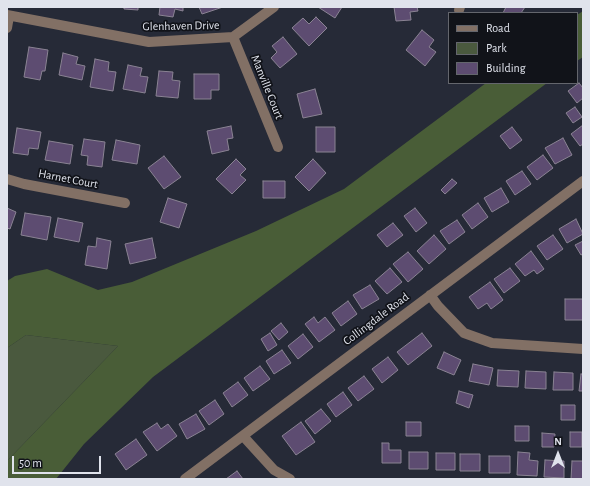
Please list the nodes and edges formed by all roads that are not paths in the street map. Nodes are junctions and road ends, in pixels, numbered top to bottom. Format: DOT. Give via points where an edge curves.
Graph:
graph roads {
  1 [pos="274,7"];
  2 [pos="8,16"];
  3 [pos="7,28"];
  4 [pos="233,37"];
  5 [pos="278,147"];
  6 [pos="7,179"];
  7 [pos="583,181"];
  8 [pos="125,203"];
  9 [pos="430,295"];
  10 [pos="583,349"];
  11 [pos="242,436"];
  12 [pos="185,479"];
  13 [pos="290,479"];
  1 -- 4 [label="street, Glenhaven Drive"];
  2 -- 3 [label="street"];
  2 -- 4 [label="street, Glenhaven Drive" via="149,42"];
  4 -- 5 [label="street, Manville Court"];
  6 -- 8 [label="street, Harnet Court"];
  7 -- 9 [label="street, Collingdale Road"];
  9 -- 10 [label="street" via="464,333 492,343"];
  9 -- 11 [label="street, Collingdale Road"];
  11 -- 12 [label="street, Collingdale Road"];
  11 -- 13 [label="street" via="274,470"];
}
